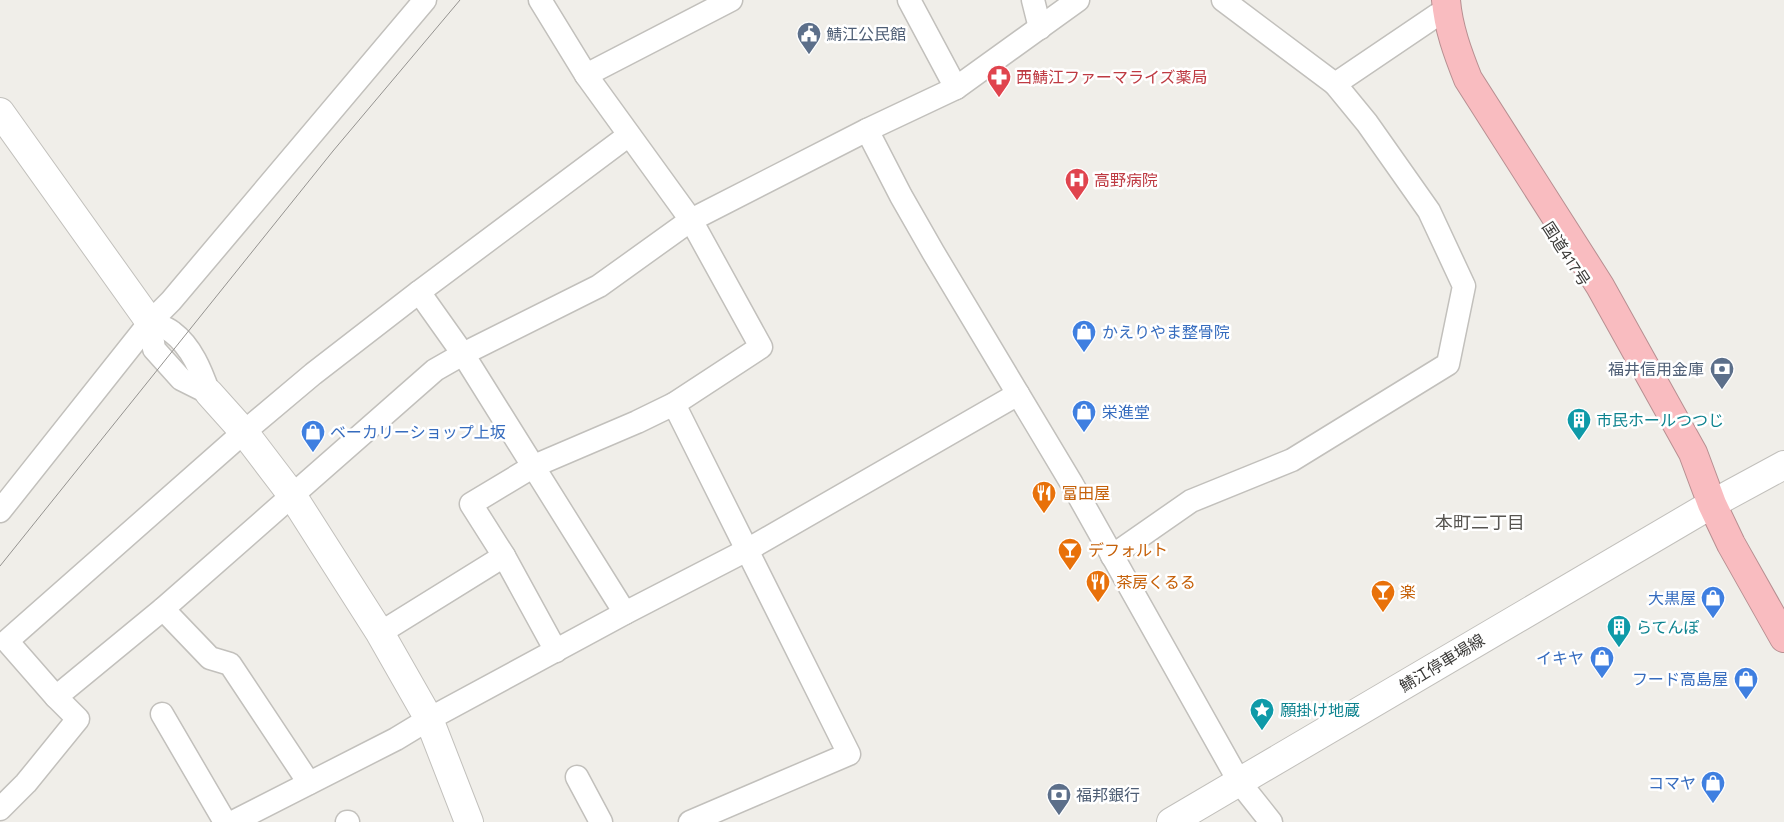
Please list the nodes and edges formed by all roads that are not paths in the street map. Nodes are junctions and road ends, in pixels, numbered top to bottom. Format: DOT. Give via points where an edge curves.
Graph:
graph roads {
  1 [pos="425,0"];
  2 [pos="540,0"];
  3 [pos="730,0"];
  4 [pos="908,0"];
  5 [pos="1033,0"];
  6 [pos="1078,0"];
  7 [pos="1223,0"];
  8 [pos="1440,5"];
  9 [pos="1040,28"];
  10 [pos="586,75"];
  11 [pos="1335,84"];
  12 [pos="956,88"];
  13 [pos="0,112"];
  14 [pos="867,130"];
  15 [pos="630,135"];
  16 [pos="690,220"];
  17 [pos="419,292"];
  18 [pos="150,322"];
  19 [pos="463,354"];
  20 [pos="209,393"];
  21 [pos="1018,394"];
  22 [pos="674,404"];
  23 [pos="244,432"];
  24 [pos="1784,465"];
  25 [pos="534,466"];
  26 [pos="292,494"];
  27 [pos="1712,504"];
  28 [pos="0,511"];
  29 [pos="747,550"];
  30 [pos="504,556"];
  31 [pos="1112,556"];
  32 [pos="163,609"];
  33 [pos="625,613"];
  34 [pos="380,633"];
  35 [pos="1784,638"];
  36 [pos="556,651"];
  37 [pos="56,697"];
  38 [pos="162,714"];
  39 [pos="429,719"];
  40 [pos="577,777"];
  41 [pos="309,783"];
  42 [pos="1240,783"];
  43 [pos="0,809"];
  44 [pos="225,822"];
  45 [pos="233,822"];
  46 [pos="469,822"];
  47 [pos="601,822"];
  48 [pos="690,822"];
  49 [pos="1171,822"];
  50 [pos="1272,822"];
  1 -- 18 [label="street"];
  2 -- 10 [label="street"];
  3 -- 10 [label="street"];
  4 -- 12 [label="street"];
  5 -- 9 [label="street"];
  6 -- 9 [label="street"];
  7 -- 11 [label="street"];
  8 -- 11 [label="street"];
  8 -- 27 [label="highway, 国道417号" via="1447,57 1459,88 1593,296 1683,460"];
  9 -- 12 [label="street"];
  10 -- 15 [label="street"];
  11 -- 31 [label="street" via="1367,123 1429,211 1464,286 1448,364 1292,460 1191,501"];
  12 -- 14 [label="street"];
  13 -- 18 [label="street"];
  14 -- 16 [label="street"];
  14 -- 21 [label="street" via="901,196"];
  15 -- 16 [label="street"];
  15 -- 17 [label="street"];
  16 -- 19 [label="street" via="600,286"];
  16 -- 22 [label="street" via="760,347"];
  17 -- 19 [label="street"];
  17 -- 23 [label="street"];
  18 -- 20 [label="street" via="171,331 181,341 199,365"];
  18 -- 28 [label="street"];
  19 -- 25 [label="street"];
  19 -- 26 [label="street" via="436,370"];
  20 -- 23 [label="street"];
  21 -- 29 [label="street"];
  21 -- 31 [label="street"];
  22 -- 25 [label="street"];
  22 -- 29 [label="street"];
  23 -- 26 [label="street"];
  23 -- 37 [label="street" via="7,641"];
  24 -- 27 [label="street, 鯖江停車場線"];
  25 -- 30 [label="street" via="471,504"];
  25 -- 33 [label="street"];
  26 -- 32 [label="street"];
  26 -- 34 [label="street"];
  27 -- 35 [label="highway, 国道417号"];
  27 -- 42 [label="street, 鯖江停車場線"];
  29 -- 33 [label="street"];
  29 -- 48 [label="street" via="849,754"];
  30 -- 34 [label="street"];
  30 -- 36 [label="street"];
  31 -- 42 [label="street"];
  32 -- 37 [label="street"];
  32 -- 41 [label="street" via="210,658 230,664"];
  33 -- 36 [label="street"];
  34 -- 39 [label="street"];
  36 -- 39 [label="street"];
  37 -- 43 [label="street" via="78,720"];
  38 -- 44 [label="street"];
  39 -- 41 [label="street"];
  39 -- 46 [label="street"];
  40 -- 47 [label="street"];
  41 -- 45 [label="street"];
  42 -- 49 [label="street, 鯖江停車場線"];
  42 -- 50 [label="street"];
}
